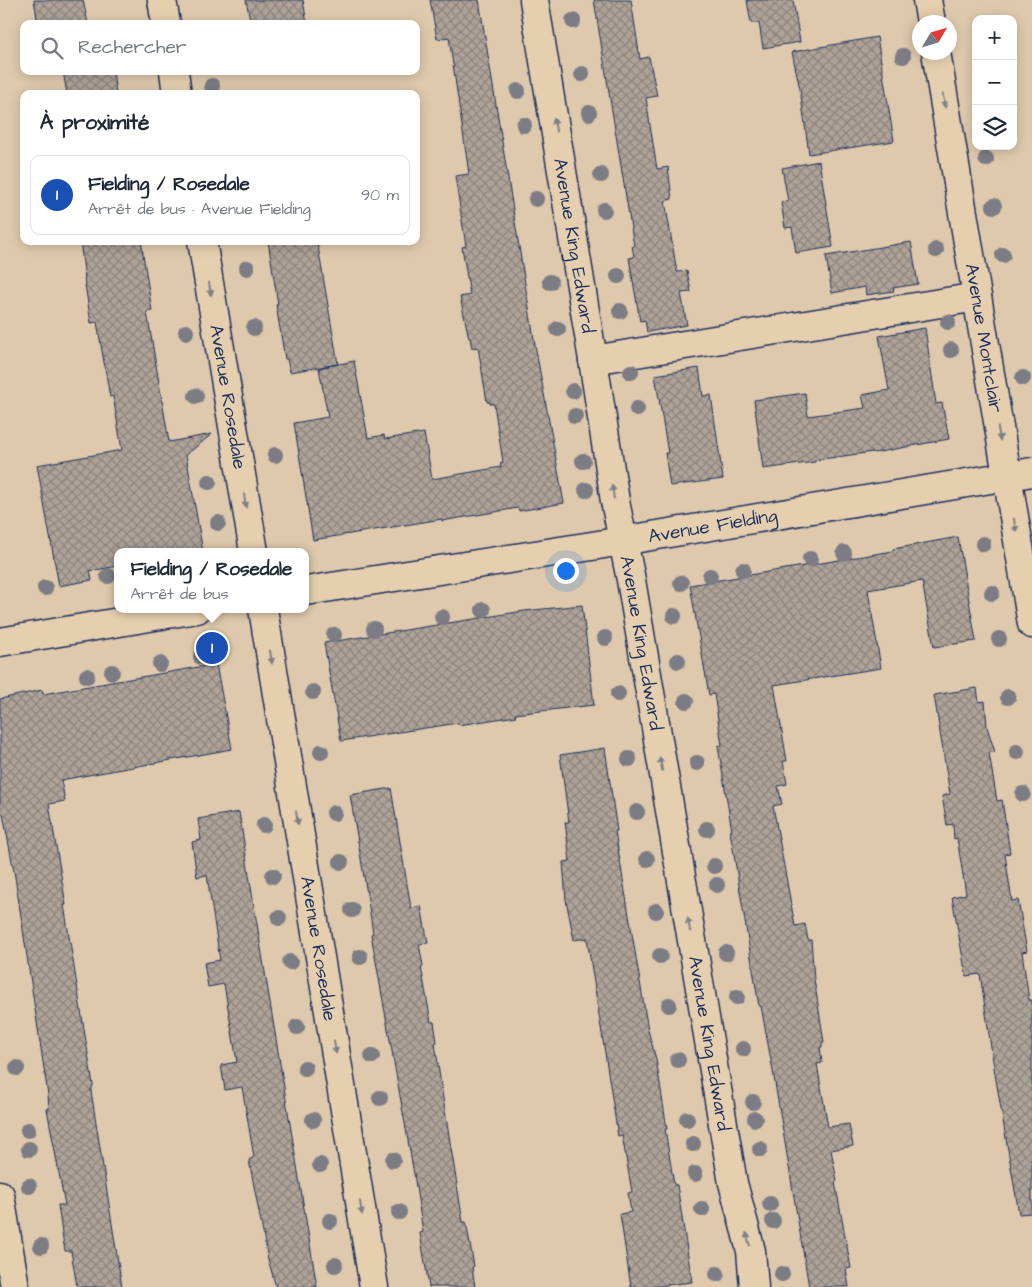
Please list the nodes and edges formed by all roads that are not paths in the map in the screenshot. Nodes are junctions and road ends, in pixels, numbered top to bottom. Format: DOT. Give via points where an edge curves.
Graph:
graph roads {
  1 [pos="162,0"];
  2 [pos="534,0"];
  3 [pos="927,0"];
  4 [pos="930,15"];
  5 [pos="165,20"];
  6 [pos="937,60"];
  7 [pos="175,75"];
  8 [pos="176,90"];
  9 [pos="203,245"];
  10 [pos="977,297"];
  11 [pos="594,360"];
  12 [pos="1019,474"];
  13 [pos="623,540"];
  14 [pos="253,548"];
  15 [pos="309,591"];
  16 [pos="173,613"];
  17 [pos="264,613"];
  18 [pos="1032,624"];
  19 [pos="0,642"];
  20 [pos="0,1195"];
  21 [pos="14,1287"];
  22 [pos="374,1287"];
  23 [pos="754,1287"];
  1 -- 5 [label="street"];
  11 -- 2 [label="street, Avenue King Edward, one-way"];
  3 -- 4 [label="street"];
  6 -- 10 [label="street, Avenue Montclair, one-way"];
  7 -- 8 [label="street"];
  9 -- 14 [label="street, Avenue Rosedale, one-way"];
  10 -- 11 [label="street"];
  10 -- 12 [label="street, Avenue Montclair, one-way"];
  13 -- 11 [label="street, Avenue King Edward, one-way"];
  12 -- 13 [label="street, Avenue Fielding"];
  12 -- 18 [label="street, Avenue Montclair, one-way"];
  13 -- 15 [label="street, Avenue Fielding"];
  23 -- 13 [label="street, Avenue King Edward, one-way" via="751,1251 733,1183"];
  16 -- 19 [label="street"];
  17 -- 22 [label="street, Avenue Rosedale, one-way"];
  20 -- 21 [label="street"];
}
